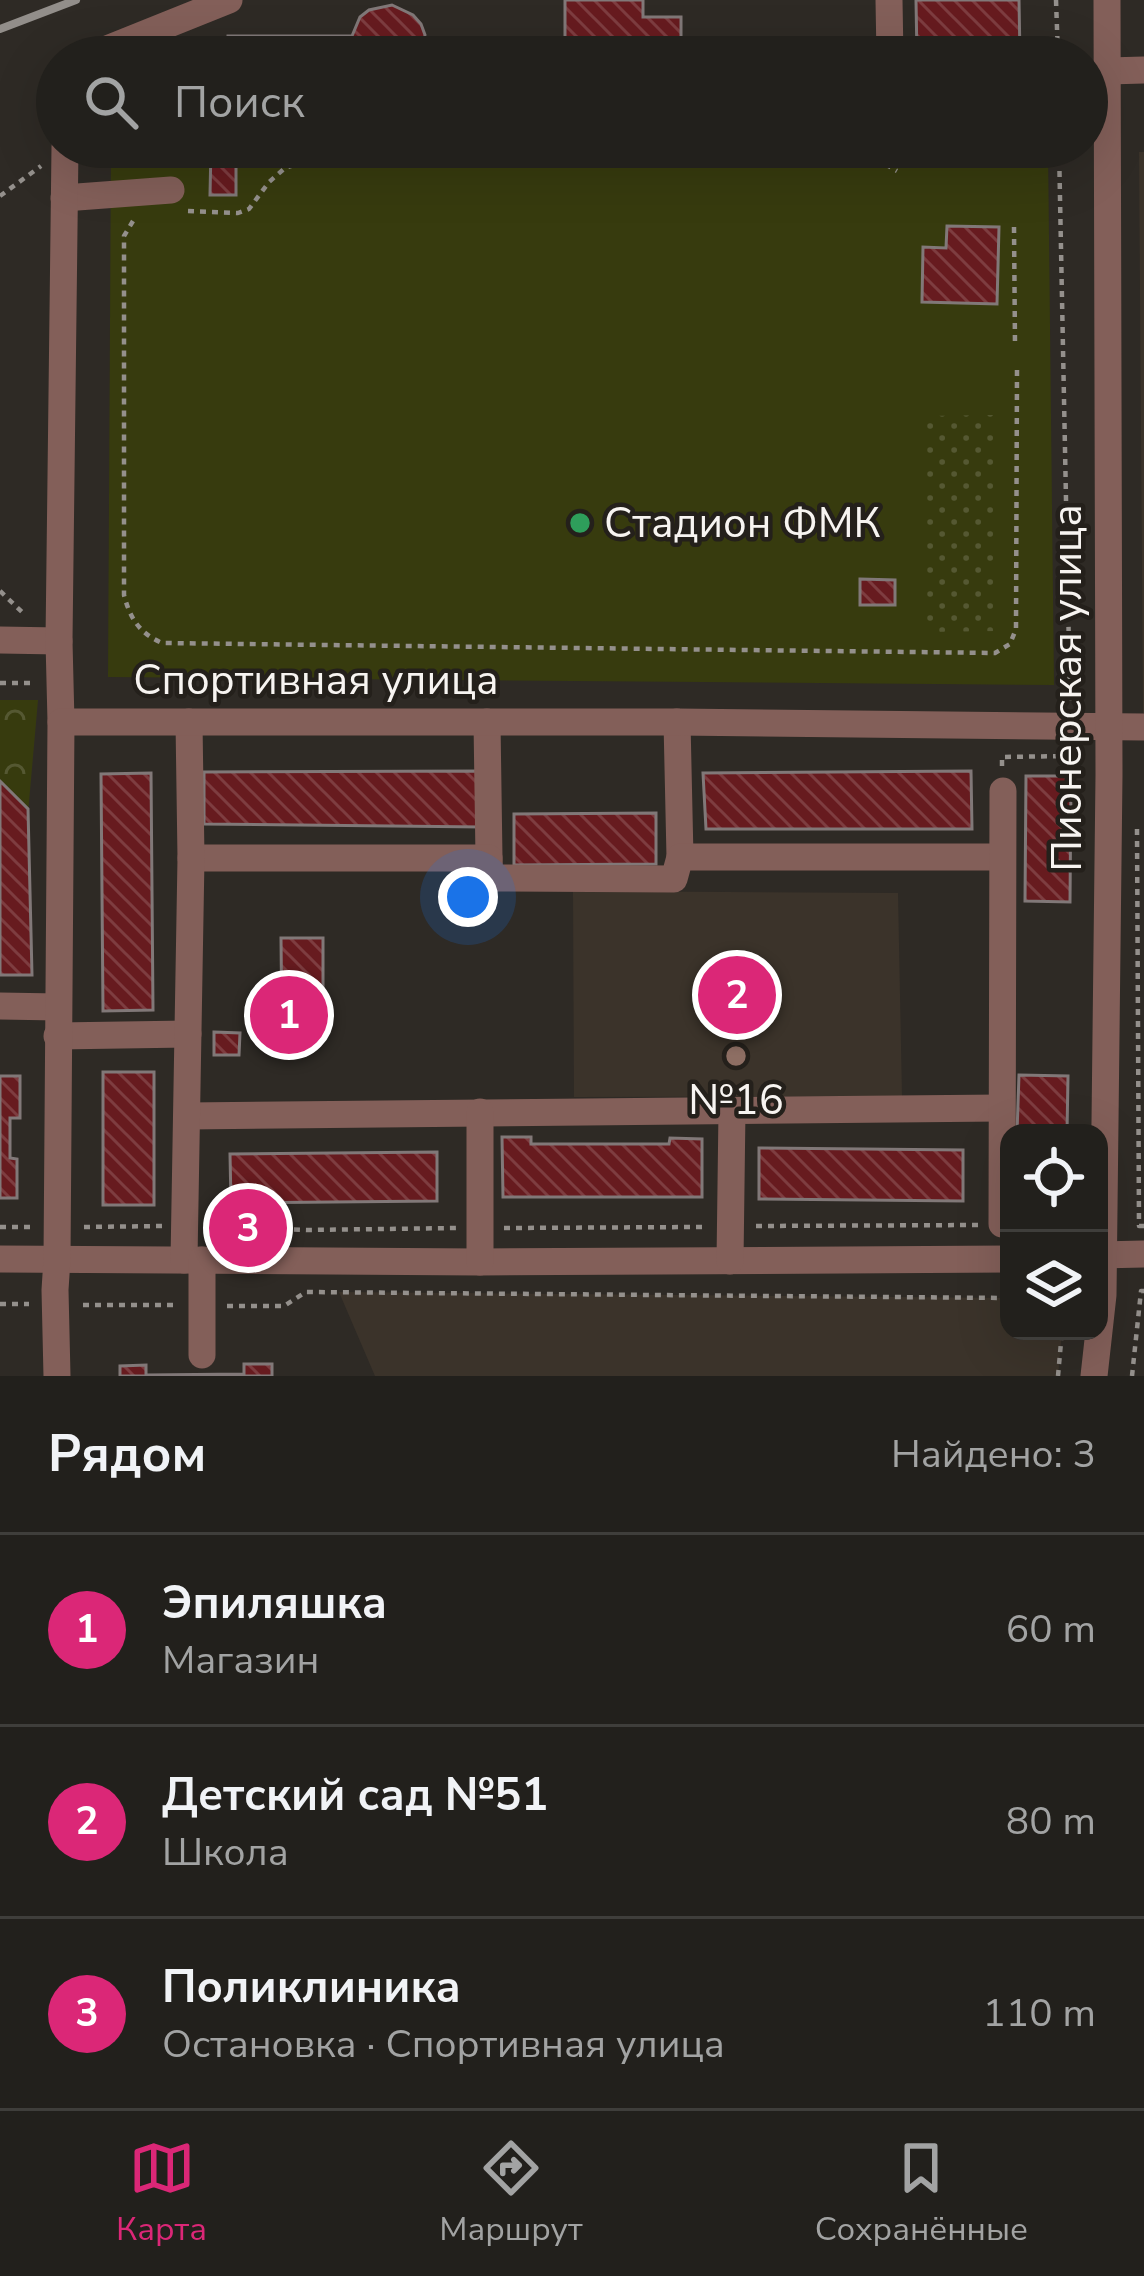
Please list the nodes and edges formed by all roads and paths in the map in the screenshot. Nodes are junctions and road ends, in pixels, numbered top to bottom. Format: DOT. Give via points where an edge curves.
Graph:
graph roads {
  1 [pos="229,0"];
  2 [pos="889,0"];
  3 [pos="1057,0"];
  4 [pos="1107,0"];
  5 [pos="139,36"];
  6 [pos="890,36"];
  7 [pos="1058,36"];
  8 [pos="1108,36"];
  9 [pos="1108,70"];
  10 [pos="1144,70"];
  11 [pos="37,168"];
  12 [pos="64,168"];
  13 [pos="285,168"];
  14 [pos="892,168"];
  15 [pos="1059,168"];
  16 [pos="1099,168"];
  17 [pos="897,171"];
  18 [pos="0,196"];
  19 [pos="64,198"];
  20 [pos="172,201"];
  21 [pos="143,212"];
  22 [pos="1014,227"];
  23 [pos="1015,345"];
  24 [pos="1050,358"];
  25 [pos="1064,358"];
  26 [pos="1017,369"];
  27 [pos="0,640"];
  28 [pos="59,641"];
  29 [pos="0,683"];
  30 [pos="59,683"];
  31 [pos="1070,704"];
  32 [pos="61,722"];
  33 [pos="189,722"];
  34 [pos="487,722"];
  35 [pos="677,722"];
  36 [pos="1109,726"];
  37 [pos="1144,727"];
  38 [pos="1082,776"];
  39 [pos="1004,791"];
  40 [pos="680,857"];
  41 [pos="1002,857"];
  42 [pos="191,858"];
  43 [pos="489,858"];
  44 [pos="0,1006"];
  45 [pos="57,1022"];
  46 [pos="188,1034"];
  47 [pos="1001,1108"];
  48 [pos="732,1110"];
  49 [pos="480,1112"];
  50 [pos="187,1116"];
  51 [pos="1001,1124"];
  52 [pos="1000,1225"];
  53 [pos="185,1226"];
  54 [pos="730,1226"];
  55 [pos="0,1227"];
  56 [pos="58,1227"];
  57 [pos="480,1228"];
  58 [pos="1104,1232"];
  59 [pos="1108,1254"];
  60 [pos="1144,1254"];
  61 [pos="0,1259"];
  62 [pos="58,1259"];
  63 [pos="1000,1259"];
  64 [pos="193,1260"];
  65 [pos="730,1261"];
  66 [pos="480,1262"];
  67 [pos="1144,1291"];
  68 [pos="1000,1298"];
  69 [pos="0,1304"];
  70 [pos="55,1305"];
  71 [pos="202,1306"];
  72 [pos="1061,1340"];
  73 [pos="1098,1340"];
  74 [pos="202,1354"];
  75 [pos="57,1376"];
  76 [pos="1058,1376"];
  77 [pos="1094,1376"];
  78 [pos="1132,1376"];
  1 -- 5 [label="street"];
  2 -- 6 [label="street"];
  3 -- 7 [label="path"];
  4 -- 8 [label="street, Пионерская улица"];
  9 -- 10 [label="street"];
  11 -- 18 [label="path"];
  12 -- 19 [label="street"];
  13 -- 20 [label="path" via="238,213"];
  14 -- 17 [label="path"];
  15 -- 25 [label="path"];
  16 -- 36 [label="street, Пионерская улица"];
  19 -- 20 [label="street"];
  19 -- 28 [label="street"];
  21 -- 26 [label="path" via="124,236 124,595 136,626 162,643 995,653 1016,629"];
  22 -- 23 [label="path"];
  24 -- 25 [label="path"];
  25 -- 31 [label="path"];
  27 -- 28 [label="street"];
  28 -- 30 [label="street"];
  29 -- 30 [label="path"];
  30 -- 32 [label="street"];
  32 -- 33 [label="street, Спортивная улица"];
  32 -- 45 [label="street"];
  33 -- 34 [label="street, Спортивная улица"];
  33 -- 42 [label="street"];
  34 -- 35 [label="street, Спортивная улица"];
  34 -- 43 [label="street"];
  35 -- 36 [label="street, Спортивная улица"];
  35 -- 40 [label="street"];
  36 -- 37 [label="street, Спортивная улица"];
  36 -- 58 [label="street, Пионерская улица"];
  38 -- 39 [label="path" via="1073,756 1002,757"];
  39 -- 41 [label="street"];
  40 -- 41 [label="street"];
  40 -- 43 [label="street" via="674,879 490,878"];
  41 -- 47 [label="street"];
  42 -- 43 [label="street"];
  42 -- 46 [label="street"];
  44 -- 45 [label="street"];
  45 -- 46 [label="street"];
  45 -- 56 [label="street"];
  46 -- 50 [label="street"];
  47 -- 48 [label="street"];
  47 -- 51 [label="street"];
  48 -- 49 [label="street"];
  48 -- 54 [label="street"];
  49 -- 50 [label="street"];
  49 -- 57 [label="street"];
  50 -- 53 [label="street"];
  52 -- 54 [label="path"];
  53 -- 56 [label="path"];
  53 -- 57 [label="path"];
  53 -- 64 [label="street"];
  54 -- 57 [label="path"];
  54 -- 65 [label="street"];
  55 -- 56 [label="path"];
  56 -- 62 [label="street"];
  57 -- 66 [label="street"];
  59 -- 60 [label="street"];
  61 -- 62 [label="street"];
  62 -- 64 [label="street"];
  62 -- 70 [label="street"];
  63 -- 65 [label="street"];
  64 -- 66 [label="street"];
  64 -- 71 [label="street"];
  65 -- 66 [label="street"];
  67 -- 78 [label="path"];
  68 -- 71 [label="path" via="306,1292 284,1306"];
  69 -- 70 [label="path"];
  70 -- 71 [label="path"];
  70 -- 75 [label="street"];
  71 -- 74 [label="street"];
  72 -- 76 [label="path"];
  73 -- 77 [label="street, Пионерская улица"];
}
